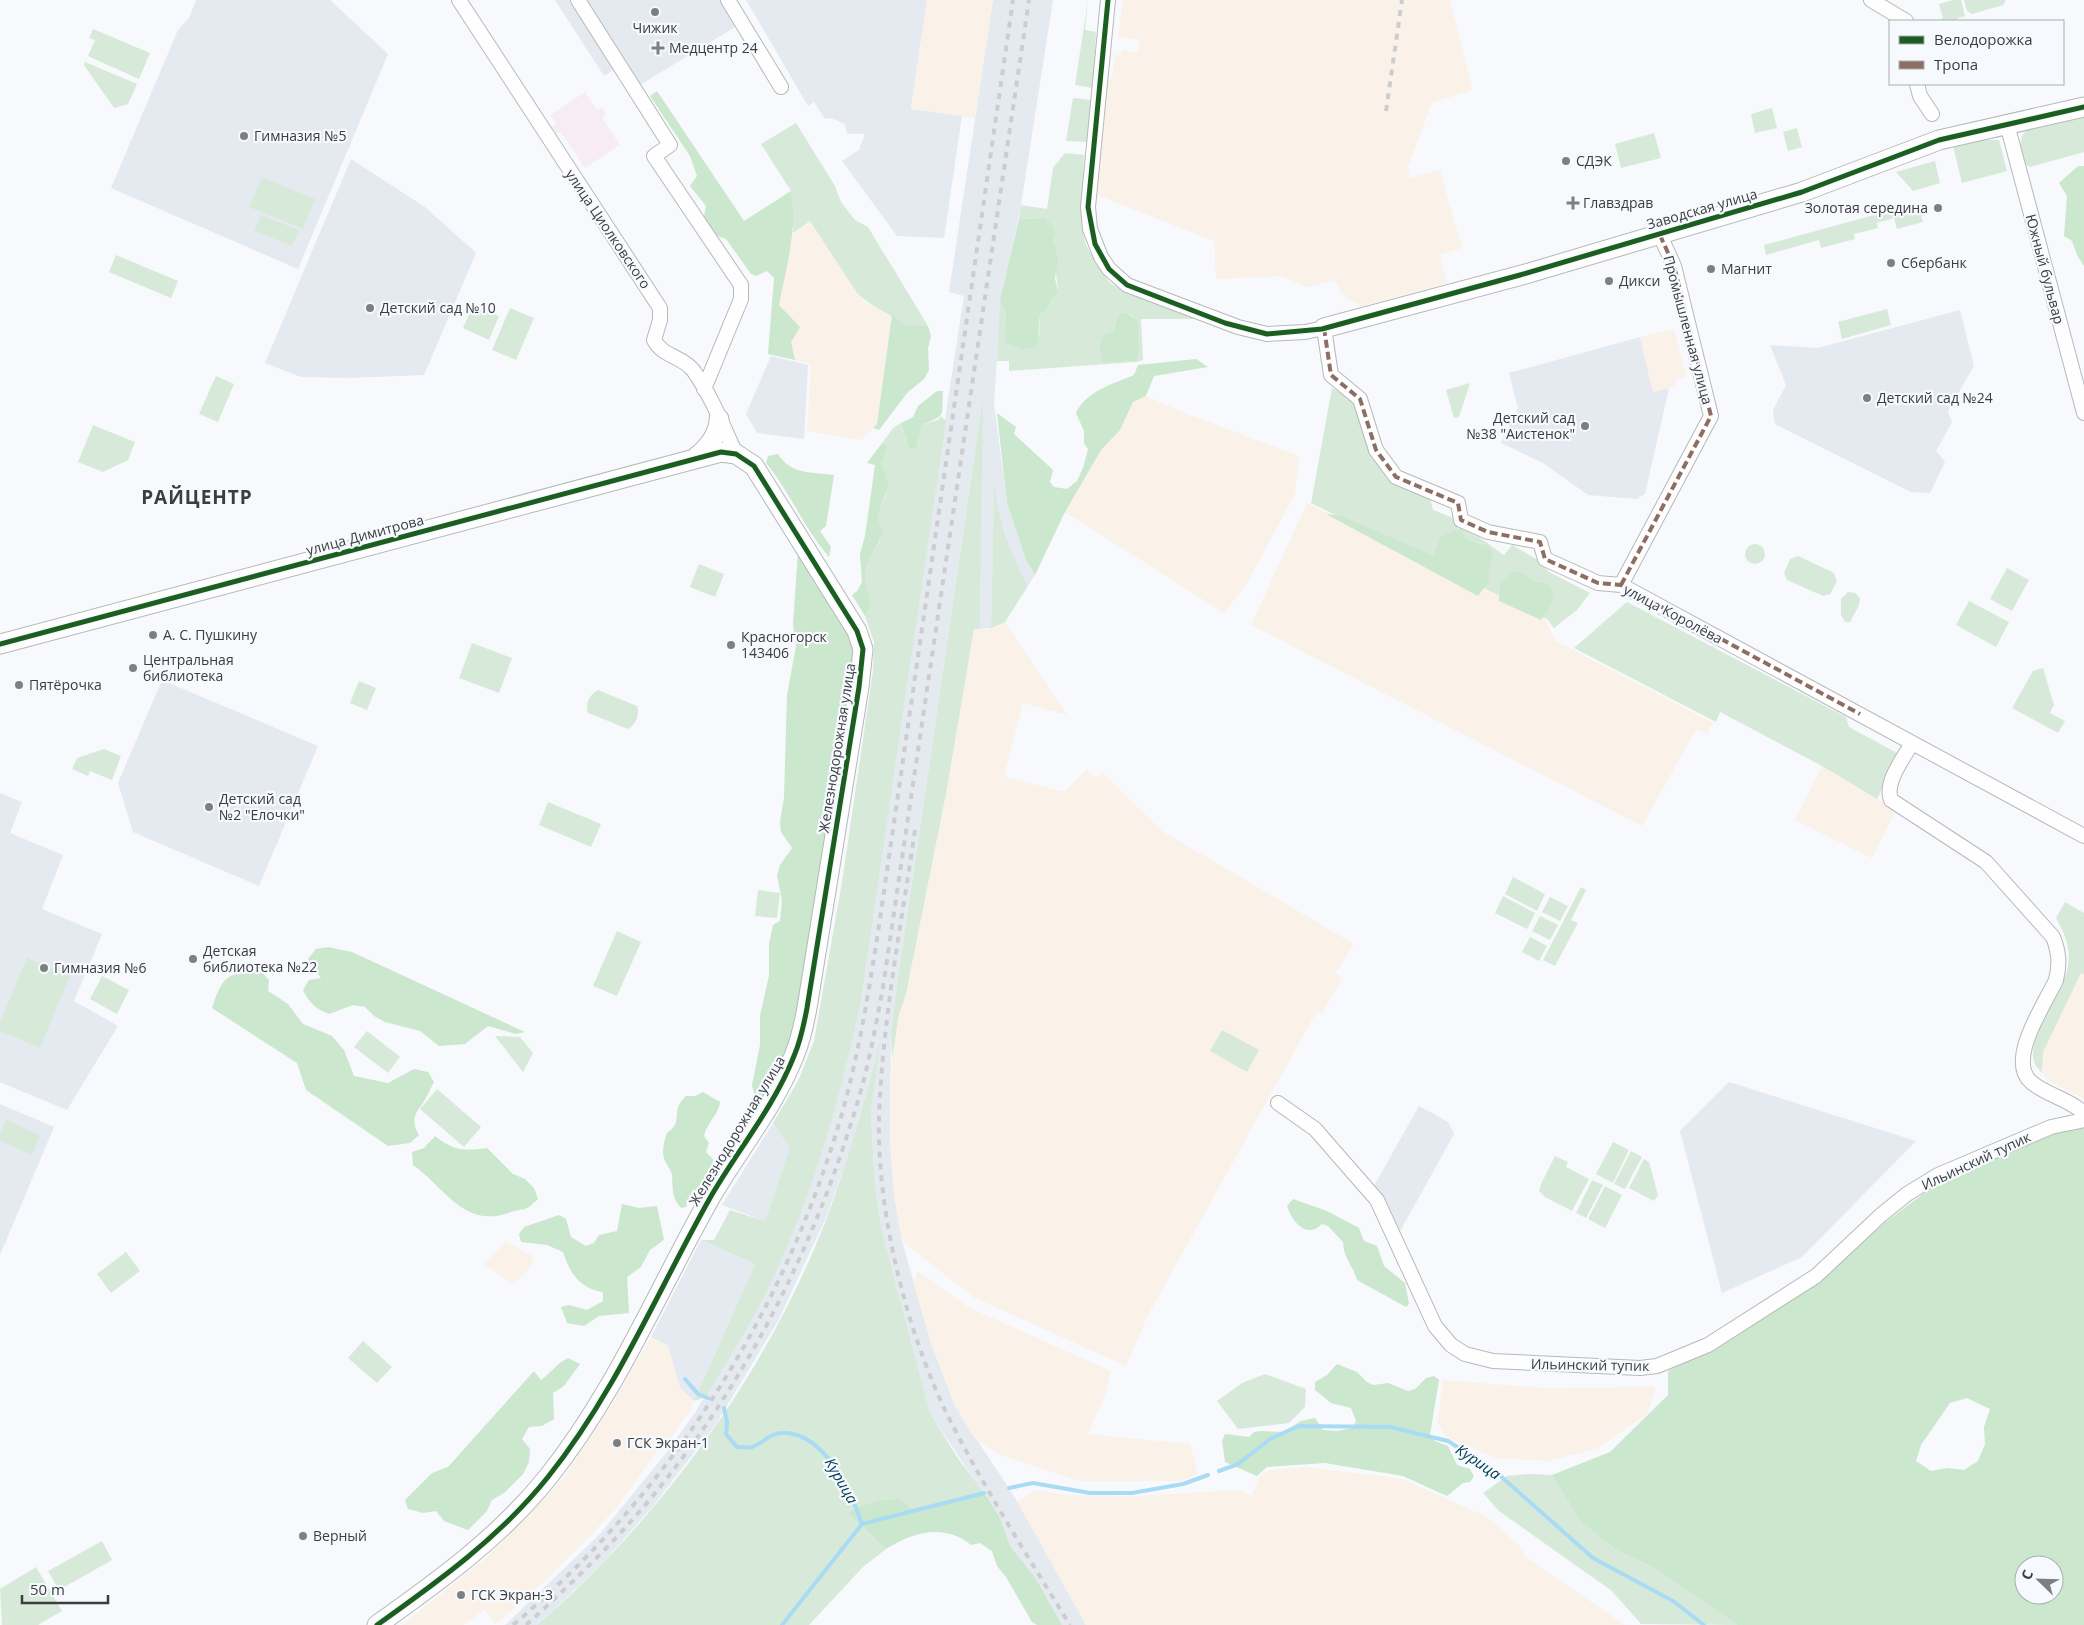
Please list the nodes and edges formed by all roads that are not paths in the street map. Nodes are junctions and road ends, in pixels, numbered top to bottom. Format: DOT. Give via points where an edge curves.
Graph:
graph roads {
  1 [pos="459,0"];
  2 [pos="578,0"];
  3 [pos="728,0"];
  4 [pos="1108,0"];
  5 [pos="1871,0"];
  6 [pos="1904,20"];
  7 [pos="1917,85"];
  8 [pos="781,87"];
  9 [pos="2084,107"];
  10 [pos="1932,114"];
  11 [pos="2007,124"];
  12 [pos="1660,233"];
  13 [pos="1324,328"];
  14 [pos="704,388"];
  15 [pos="2084,413"];
  16 [pos="719,419"];
  17 [pos="736,454"];
  18 [pos="696,457"];
  19 [pos="1622,585"];
  20 [pos="0,644"];
  21 [pos="1912,743"];
  22 [pos="2084,836"];
  23 [pos="1278,1103"];
  24 [pos="2084,1112"];
  25 [pos="2084,1120"];
  26 [pos="377,1625"];
  1 -- 14 [label="street, улица Циолковского" via="660,308 654,340 658,348 686,363"];
  2 -- 14 [label="street" via="670,145 654,156 741,285 741,299"];
  3 -- 8 [label="street"];
  4 -- 13 [label="street" via="1088,207 1094,244 1105,263 1118,279 1139,291 1251,332 1287,333"];
  5 -- 6 [label="street"];
  7 -- 10 [label="street" via="1920,96"];
  9 -- 11 [label="street, Заводская улица"];
  11 -- 12 [label="street, Заводская улица" via="1931,142 1802,192"];
  11 -- 15 [label="street, Южный бульвар"];
  12 -- 13 [label="street, Заводская улица" via="1512,278"];
  12 -- 19 [label="street, Промышленная улица" via="1674,266 1711,416"];
  13 -- 19 [label="street, улица Королёва" via="1331,375 1360,400 1376,450 1396,477 1458,503 1461,520 1488,532 1540,542 1545,559 1598,583"];
  14 -- 16 [label="street, улица Циолковского"];
  16 -- 17 [label="street, улица Циолковского"];
  16 -- 18 [label="street" via="713,438"];
  17 -- 18 [label="street, улица Димитрова" via="721,452"];
  17 -- 26 [label="street, Железнодорожная улица" via="754,466 857,631 863,649 799,1043 779,1086 698,1220 628,1354 565,1454 520,1508 473,1554"];
  18 -- 20 [label="street, улица Димитрова"];
  19 -- 21 [label="street, улица Королёва"];
  21 -- 22 [label="street, улица Королёва"];
  21 -- 24 [label="street" via="1890,785 1891,800 1986,862 2053,937 2058,950 2059,970 2025,1045 2022,1065 2032,1082"];
  23 -- 25 [label="street, Ильинский тупик" via="1315,1129 1376,1200 1435,1326 1451,1345 1465,1354 1492,1361 1640,1368 1657,1366 1708,1344 1816,1276 1881,1215 1938,1175 2051,1127"];
}
